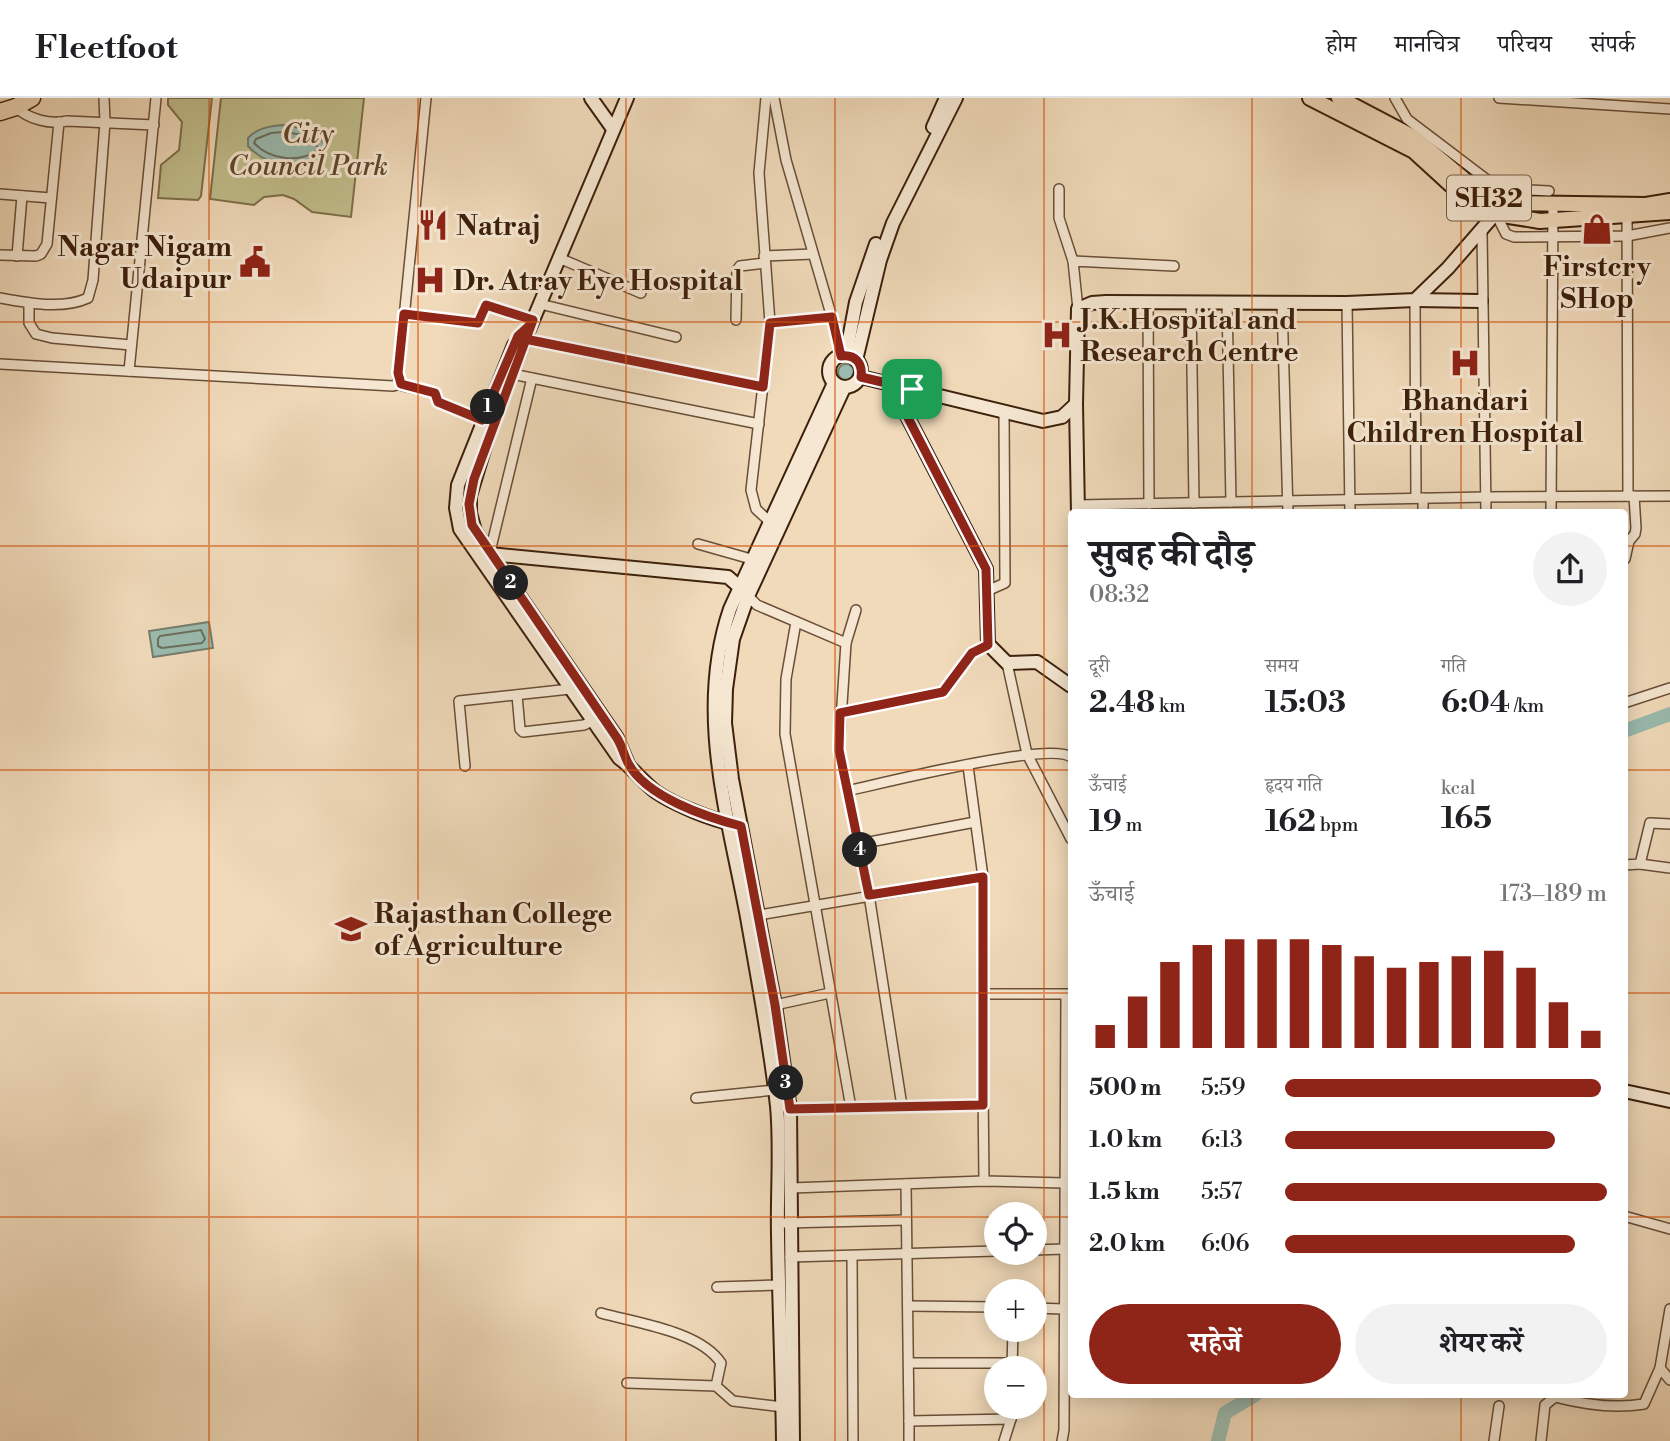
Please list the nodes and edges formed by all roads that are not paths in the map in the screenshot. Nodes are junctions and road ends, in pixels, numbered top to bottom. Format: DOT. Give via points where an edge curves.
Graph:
graph roads {
  1 [pos="32,98"];
  2 [pos="104,98"];
  3 [pos="156,98"];
  4 [pos="426,98"];
  5 [pos="591,98"];
  6 [pos="626,98"];
  7 [pos="765,98"];
  8 [pos="774,98"];
  9 [pos="946,98"];
  10 [pos="956,98"];
  11 [pos="1310,98"];
  12 [pos="1339,98"];
  13 [pos="1395,98"];
  14 [pos="1499,98"];
  15 [pos="0,101"];
  16 [pos="8,106"];
  17 [pos="1670,109"];
  18 [pos="59,122"];
  19 [pos="105,122"];
  20 [pos="154,125"];
  21 [pos="613,129"];
  22 [pos="1059,189"];
  23 [pos="0,194"];
  24 [pos="22,196"];
  25 [pos="51,198"];
  26 [pos="1670,201"];
  27 [pos="1551,205"];
  28 [pos="1500,209"];
  29 [pos="1628,211"];
  30 [pos="1670,212"];
  31 [pos="1670,228"];
  32 [pos="1482,232"];
  33 [pos="1628,236"];
  34 [pos="1552,237"];
  35 [pos="813,254"];
  36 [pos="0,255"];
  37 [pos="17,256"];
  38 [pos="559,258"];
  39 [pos="765,260"];
  40 [pos="1073,261"];
  41 [pos="1174,266"];
  42 [pos="641,293"];
  43 [pos="0,298"];
  44 [pos="1415,300"];
  45 [pos="1481,301"];
  46 [pos="1191,302"];
  47 [pos="1227,302"];
  48 [pos="29,303"];
  49 [pos="1148,303"];
  50 [pos="1282,303"];
  51 [pos="1347,303"];
  52 [pos="540,304"];
  53 [pos="1078,309"];
  54 [pos="404,314"];
  55 [pos="832,317"];
  56 [pos="736,320"];
  57 [pos="532,322"];
  58 [pos="770,323"];
  59 [pos="676,337"];
  60 [pos="525,339"];
  61 [pos="131,345"];
  62 [pos="848,357"];
  63 [pos="0,364"];
  64 [pos="129,371"];
  65 [pos="512,374"];
  66 [pos="861,377"];
  67 [pos="532,378"];
  68 [pos="401,384"];
  69 [pos="839,385"];
  70 [pos="763,387"];
  71 [pos="912,389"];
  72 [pos="1076,404"];
  73 [pos="1004,411"];
  74 [pos="482,420"];
  75 [pos="759,424"];
  76 [pos="1486,496"];
  77 [pos="1551,496"];
  78 [pos="1631,496"];
  79 [pos="1670,496"];
  80 [pos="1419,498"];
  81 [pos="1350,499"];
  82 [pos="1288,500"];
  83 [pos="1227,502"];
  84 [pos="1194,503"];
  85 [pos="1149,504"];
  86 [pos="1078,509"];
  87 [pos="1224,509"];
  88 [pos="1288,509"];
  89 [pos="1350,509"];
  90 [pos="1422,509"];
  91 [pos="1486,509"];
  92 [pos="1550,509"];
  93 [pos="768,521"];
  94 [pos="698,544"];
  95 [pos="1628,546"];
  96 [pos="490,559"];
  97 [pos="751,559"];
  98 [pos="739,586"];
  99 [pos="987,590"];
  100 [pos="748,596"];
  101 [pos="856,610"];
  102 [pos="796,622"];
  103 [pos="846,643"];
  104 [pos="988,645"];
  105 [pos="1007,663"];
  106 [pos="1068,684"];
  107 [pos="1670,688"];
  108 [pos="570,689"];
  109 [pos="517,695"];
  110 [pos="1628,702"];
  111 [pos="840,713"];
  112 [pos="597,718"];
  113 [pos="1027,754"];
  114 [pos="1068,754"];
  115 [pos="465,766"];
  116 [pos="968,766"];
  117 [pos="848,791"];
  118 [pos="975,822"];
  119 [pos="727,823"];
  120 [pos="1670,824"];
  121 [pos="741,826"];
  122 [pos="1068,833"];
  123 [pos="859,844"];
  124 [pos="1640,864"];
  125 [pos="1628,865"];
  126 [pos="1670,868"];
  127 [pos="983,877"];
  128 [pos="869,895"];
  129 [pos="814,904"];
  130 [pos="759,915"];
  131 [pos="830,993"];
  132 [pos="982,993"];
  133 [pos="1068,995"];
  134 [pos="775,1005"];
  135 [pos="1068,1032"];
  136 [pos="775,1090"];
  137 [pos="1628,1092"];
  138 [pos="696,1098"];
  139 [pos="1670,1101"];
  140 [pos="983,1105"];
  141 [pos="902,1107"];
  142 [pos="851,1108"];
  143 [pos="790,1109"];
  144 [pos="984,1181"];
  145 [pos="1064,1182"];
  146 [pos="905,1184"];
  147 [pos="791,1188"];
  148 [pos="1628,1217"];
  149 [pos="906,1220"];
  150 [pos="784,1223"];
  151 [pos="1670,1229"];
  152 [pos="1064,1249"];
  153 [pos="1047,1250"];
  154 [pos="984,1251"];
  155 [pos="907,1254"];
  156 [pos="852,1256"];
  157 [pos="790,1257"];
  158 [pos="778,1285"];
  159 [pos="717,1287"];
  160 [pos="908,1306"];
  161 [pos="984,1307"];
  162 [pos="1047,1308"];
  163 [pos="1064,1309"];
  164 [pos="1670,1309"];
  165 [pos="601,1314"];
  166 [pos="909,1363"];
  167 [pos="984,1365"];
  168 [pos="1660,1368"];
  169 [pos="1670,1380"];
  170 [pos="627,1383"];
  171 [pos="716,1386"];
  172 [pos="1554,1398"];
  173 [pos="1559,1398"];
  174 [pos="1499,1406"];
  175 [pos="783,1407"];
  176 [pos="1012,1419"];
  177 [pos="909,1421"];
  178 [pos="783,1441"];
  179 [pos="793,1441"];
  180 [pos="853,1441"];
  181 [pos="909,1441"];
  182 [pos="1004,1441"];
  183 [pos="1062,1441"];
  184 [pos="1494,1441"];
  185 [pos="1541,1441"];
  1 -- 16 [label="highway"];
  2 -- 19 [label="street"];
  3 -- 20 [label="street"];
  4 -- 54 [label="street"];
  5 -- 21 [label="street"];
  6 -- 21 [label="street"];
  7 -- 39 [label="street" via="759,173"];
  8 -- 35 [label="street"];
  9 -- 62 [label="street" via="880,234 856,302"];
  10 -- 62 [label="street" via="893,223"];
  11 -- 28 [label="main road" via="1414,151 1474,205"];
  12 -- 28 [label="main road, SH32" via="1415,138"];
  13 -- 27 [label="street" via="1407,119 1490,182"];
  14 -- 17 [label="street"];
  15 -- 16 [label="highway"];
  16 -- 18 [label="street" via="25,116"];
  18 -- 19 [label="street"];
  18 -- 25 [label="street"];
  19 -- 20 [label="street"];
  19 -- 48 [label="street" via="88,298 76,303"];
  20 -- 61 [label="street"];
  21 -- 38 [label="street"];
  22 -- 40 [label="street" via="1059,218"];
  23 -- 24 [label="street"];
  24 -- 25 [label="street"];
  24 -- 37 [label="street"];
  25 -- 37 [label="street" via="45,250 36,256"];
  26 -- 29 [label="main road, SH32"];
  27 -- 28 [label="main road, SH32"];
  27 -- 29 [label="main road, SH32"];
  27 -- 34 [label="street"];
  28 -- 32 [label="street"];
  28 -- 34 [label="street" via="1506,234"];
  29 -- 30 [label="main road"];
  29 -- 33 [label="street"];
  31 -- 33 [label="street"];
  32 -- 44 [label="street"];
  32 -- 45 [label="street"];
  33 -- 34 [label="street"];
  33 -- 78 [label="street"];
  34 -- 77 [label="street"];
  35 -- 39 [label="street"];
  35 -- 55 [label="street"];
  36 -- 37 [label="street"];
  38 -- 42 [label="street"];
  38 -- 52 [label="street"];
  39 -- 56 [label="street" via="737,270"];
  39 -- 58 [label="street"];
  40 -- 41 [label="street"];
  40 -- 53 [label="street"];
  43 -- 48 [label="street"];
  44 -- 45 [label="street"];
  44 -- 51 [label="street"];
  44 -- 80 [label="street"];
  45 -- 76 [label="street"];
  46 -- 47 [label="street"];
  46 -- 49 [label="street"];
  46 -- 84 [label="street"];
  47 -- 50 [label="street"];
  47 -- 83 [label="street"];
  48 -- 61 [label="street" via="29,323 36,334"];
  49 -- 53 [label="street" via="1092,303"];
  49 -- 85 [label="street"];
  50 -- 51 [label="street"];
  50 -- 82 [label="street"];
  51 -- 81 [label="street"];
  52 -- 57 [label="street"];
  52 -- 59 [label="street"];
  53 -- 72 [label="street"];
  54 -- 57 [label="street" via="478,323 486,305"];
  54 -- 68 [label="street"];
  55 -- 58 [label="street"];
  55 -- 62 [label="street"];
  57 -- 60 [label="street"];
  57 -- 74 [label="street" via="518,336"];
  58 -- 70 [label="street"];
  60 -- 65 [label="street"];
  60 -- 70 [label="street"];
  61 -- 64 [label="street"];
  62 -- 66 [label="street" via="860,365"];
  62 -- 69 [label="street" via="836,358 830,367 829,373"];
  63 -- 64 [label="street"];
  64 -- 68 [label="street"];
  65 -- 67 [label="street"];
  65 -- 96 [label="street" via="470,496 472,525"];
  66 -- 69 [label="street" via="856,384"];
  66 -- 71 [label="street"];
  67 -- 75 [label="street"];
  67 -- 96 [label="street"];
  68 -- 74 [label="street" via="435,393 438,402"];
  69 -- 93 [label="street"];
  69 -- 100 [label="street"];
  70 -- 75 [label="street"];
  71 -- 73 [label="street"];
  71 -- 99 [label="street" via="906,414 986,569"];
  72 -- 73 [label="street" via="1062,417 1043,421"];
  72 -- 86 [label="street"];
  73 -- 99 [label="street" via="1005,583"];
  74 -- 96 [label="street" via="456,503 460,529"];
  75 -- 93 [label="street" via="752,499"];
  76 -- 77 [label="street"];
  76 -- 80 [label="street"];
  76 -- 91 [label="street"];
  77 -- 78 [label="street"];
  77 -- 92 [label="street"];
  78 -- 79 [label="street"];
  78 -- 95 [label="street" via="1636,528"];
  80 -- 81 [label="street"];
  80 -- 90 [label="street"];
  81 -- 82 [label="street"];
  81 -- 89 [label="street"];
  82 -- 83 [label="street"];
  82 -- 88 [label="street"];
  83 -- 84 [label="street"];
  83 -- 87 [label="street"];
  84 -- 85 [label="street"];
  85 -- 86 [label="street"];
  93 -- 97 [label="street"];
  94 -- 97 [label="street"];
  96 -- 98 [label="street" via="520,556 728,577"];
  96 -- 108 [label="street"];
  96 -- 112 [label="street"];
  97 -- 98 [label="street"];
  98 -- 100 [label="street"];
  98 -- 119 [label="street" via="722,632 713,704"];
  99 -- 104 [label="street"];
  100 -- 102 [label="street" via="757,605"];
  100 -- 121 [label="street" via="733,639 726,689 727,748"];
  101 -- 103 [label="street"];
  102 -- 103 [label="street"];
  102 -- 129 [label="street" via="786,679 785,734"];
  103 -- 111 [label="street"];
  104 -- 105 [label="street"];
  104 -- 111 [label="street" via="972,653 943,692"];
  105 -- 106 [label="street" via="1037,662"];
  105 -- 113 [label="street"];
  107 -- 110 [label="street"];
  108 -- 109 [label="street"];
  108 -- 112 [label="street"];
  109 -- 112 [label="street" via="523,732 584,725"];
  109 -- 115 [label="street" via="459,701"];
  111 -- 117 [label="street" via="839,750"];
  112 -- 119 [label="street" via="617,738 628,764 664,797"];
  113 -- 114 [label="street"];
  113 -- 116 [label="street"];
  113 -- 122 [label="street"];
  116 -- 117 [label="street"];
  116 -- 118 [label="street"];
  117 -- 123 [label="street"];
  118 -- 123 [label="street"];
  118 -- 127 [label="street"];
  119 -- 121 [label="street"];
  119 -- 136 [label="street"];
  120 -- 124 [label="street" via="1650,823"];
  121 -- 130 [label="street"];
  123 -- 128 [label="street"];
  124 -- 125 [label="street"];
  124 -- 126 [label="street"];
  127 -- 128 [label="street"];
  127 -- 132 [label="street"];
  128 -- 129 [label="street"];
  128 -- 141 [label="street"];
  129 -- 130 [label="street"];
  129 -- 131 [label="street"];
  130 -- 134 [label="street"];
  131 -- 134 [label="street"];
  131 -- 142 [label="street"];
  132 -- 133 [label="street"];
  132 -- 140 [label="street"];
  134 -- 143 [label="street"];
  135 -- 145 [label="street"];
  136 -- 138 [label="street"];
  136 -- 150 [label="street"];
  137 -- 139 [label="street"];
  140 -- 141 [label="street"];
  140 -- 144 [label="street"];
  141 -- 142 [label="street"];
  142 -- 143 [label="street"];
  143 -- 147 [label="street"];
  144 -- 145 [label="street"];
  144 -- 146 [label="street"];
  145 -- 152 [label="street"];
  146 -- 147 [label="street"];
  146 -- 149 [label="street"];
  147 -- 150 [label="street"];
  148 -- 151 [label="street"];
  149 -- 150 [label="street"];
  149 -- 155 [label="street"];
  150 -- 157 [label="street"];
  150 -- 158 [label="street"];
  152 -- 153 [label="street"];
  152 -- 163 [label="street"];
  154 -- 155 [label="street"];
  155 -- 156 [label="street"];
  155 -- 160 [label="street"];
  156 -- 157 [label="street"];
  156 -- 180 [label="street"];
  157 -- 179 [label="street"];
  158 -- 159 [label="street"];
  158 -- 175 [label="street"];
  160 -- 161 [label="street"];
  160 -- 166 [label="street"];
  162 -- 163 [label="street"];
  163 -- 183 [label="street"];
  164 -- 168 [label="street"];
  165 -- 171 [label="street" via="698,1341 721,1363"];
  166 -- 167 [label="street"];
  166 -- 177 [label="street"];
  168 -- 169 [label="street"];
  168 -- 173 [label="street" via="1644,1404 1628,1407"];
  170 -- 171 [label="street"];
  171 -- 175 [label="street" via="733,1401"];
  172 -- 185 [label="street" via="1545,1405"];
  174 -- 184 [label="street"];
  175 -- 178 [label="street"];
  176 -- 177 [label="street"];
  176 -- 182 [label="street"];
  177 -- 181 [label="street"];
}
